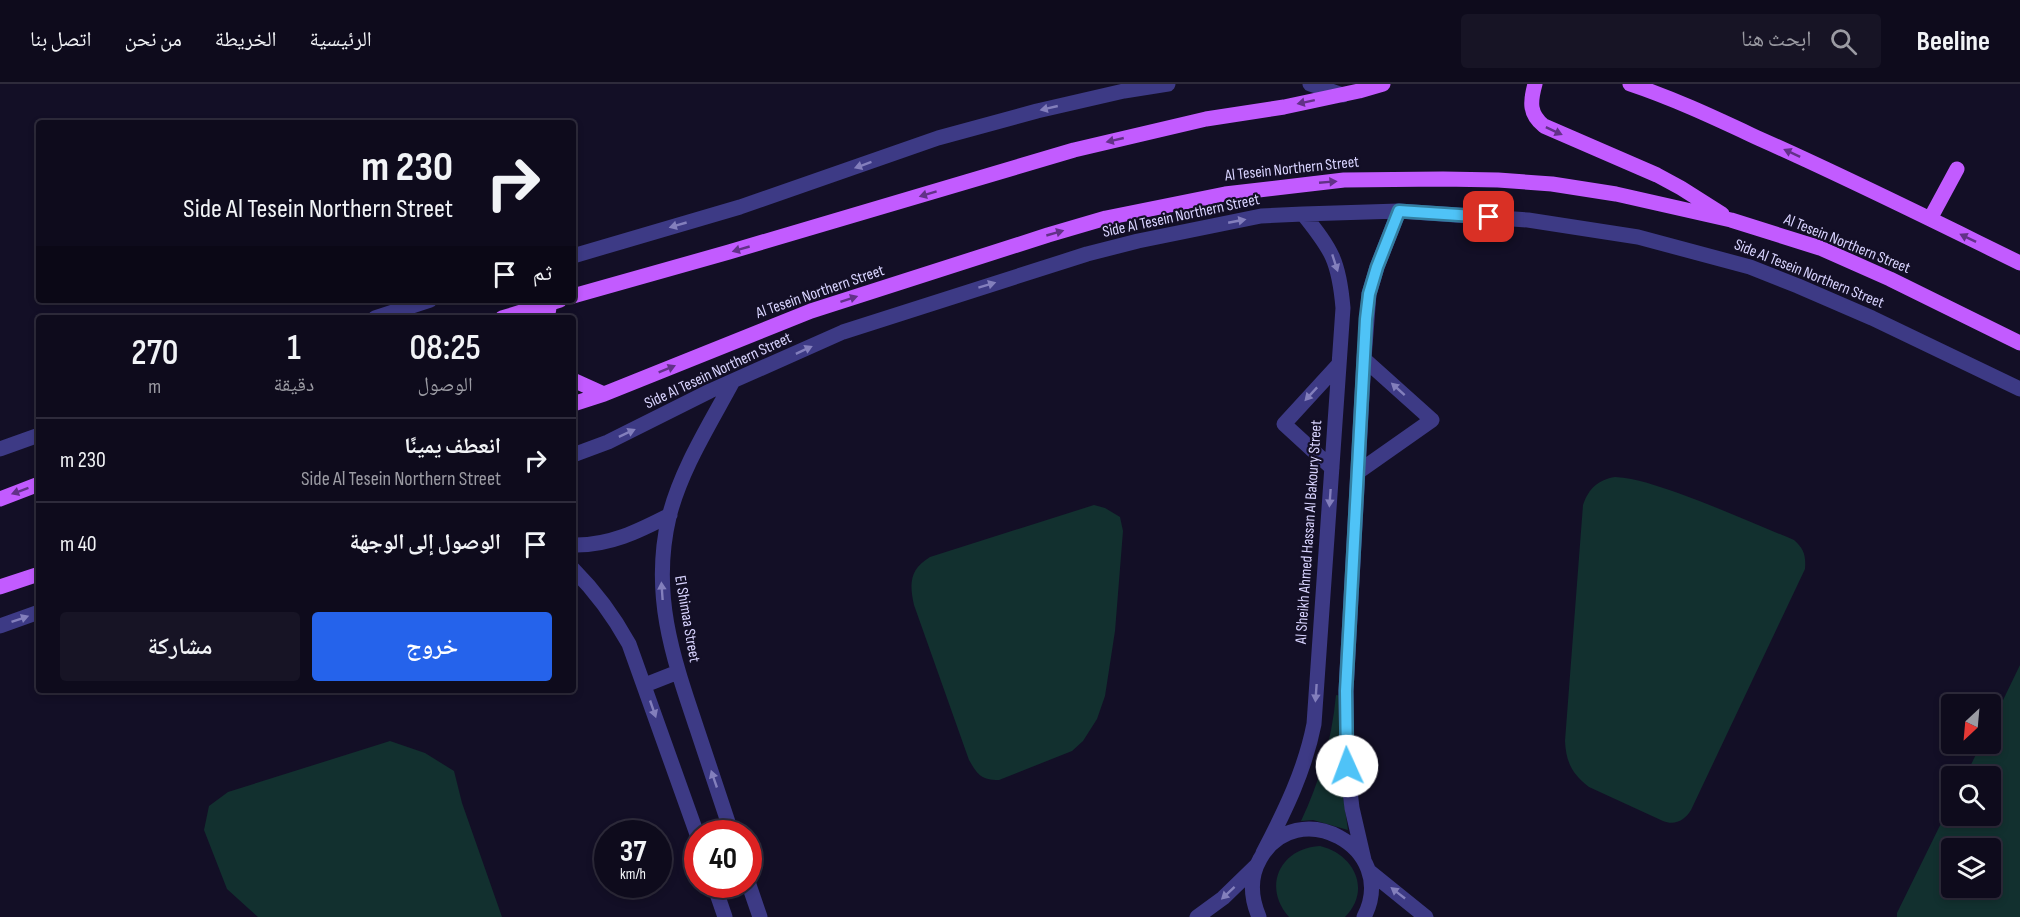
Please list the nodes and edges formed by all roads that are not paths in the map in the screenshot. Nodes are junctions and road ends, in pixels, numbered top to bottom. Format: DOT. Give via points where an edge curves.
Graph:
graph roads {
  1 [pos="1168,84"];
  2 [pos="1310,84"];
  3 [pos="1383,84"];
  4 [pos="1535,84"];
  5 [pos="1630,84"];
  6 [pos="1363,88"];
  7 [pos="1654,89"];
  8 [pos="1343,95"];
  9 [pos="1957,169"];
  10 [pos="1399,211"];
  11 [pos="1303,214"];
  12 [pos="1930,219"];
  13 [pos="1731,220"];
  14 [pos="576,255"];
  15 [pos="2020,263"];
  16 [pos="576,295"];
  17 [pos="421,303"];
  18 [pos="552,307"];
  19 [pos="384,315"];
  20 [pos="516,315"];
  21 [pos="2020,343"];
  22 [pos="1364,359"];
  23 [pos="1339,364"];
  24 [pos="576,381"];
  25 [pos="733,381"];
  26 [pos="2020,389"];
  27 [pos="604,394"];
  28 [pos="576,403"];
  29 [pos="36,436"];
  30 [pos="0,449"];
  31 [pos="576,454"];
  32 [pos="1332,468"];
  33 [pos="1358,472"];
  34 [pos="36,485"];
  35 [pos="0,499"];
  36 [pos="670,515"];
  37 [pos="576,545"];
  38 [pos="576,572"];
  39 [pos="36,575"];
  40 [pos="0,587"];
  41 [pos="36,613"];
  42 [pos="0,626"];
  43 [pos="678,672"];
  44 [pos="645,685"];
  45 [pos="692,820"];
  46 [pos="727,820"];
  47 [pos="1260,860"];
  48 [pos="1366,866"];
  49 [pos="718,898"];
  50 [pos="753,898"];
  51 [pos="725,917"];
  52 [pos="760,917"];
  53 [pos="1197,917"];
  54 [pos="1259,917"];
  55 [pos="1364,917"];
  56 [pos="1426,917"];
  1 -- 14 [label="street, one-way" via="1037,111 938,138 740,207"];
  2 -- 8 [label="street"];
  3 -- 6 [label="main road"];
  4 -- 13 [label="main road, one-way" via="1531,106 1544,126 1665,179"];
  5 -- 7 [label="main road"];
  6 -- 8 [label="main road"];
  12 -- 7 [label="main road, one-way"];
  8 -- 16 [label="main road, one-way" via="1074,150"];
  9 -- 12 [label="main road"];
  10 -- 11 [label="street, Side Al Tesein Northern Street"];
  10 -- 22 [label="street" via="1369,294"];
  10 -- 26 [label="street, Side Al Tesein Northern Street" via="1528,220 1638,237 1750,267 1843,305"];
  11 -- 23 [label="street, Al Sheikh Ahmed Hassan Al Bakoury Street, one-way" via="1334,257 1341,282"];
  25 -- 11 [label="street, Side Al Tesein Northern Street, one-way" via="843,332 1087,254 1261,216"];
  15 -- 12 [label="main road, one-way"];
  13 -- 21 [label="main road, Al Tesein Northern Street" via="1820,248"];
  27 -- 13 [label="main road, Al Tesein Northern Street, one-way" via="811,311 1106,218 1225,194 1344,180 1498,180 1616,194"];
  17 -- 19 [label="street"];
  18 -- 20 [label="main road"];
  22 -- 33 [label="street"];
  33 -- 22 [label="street, one-way" via="1432,420"];
  23 -- 32 [label="street, Al Sheikh Ahmed Hassan Al Bakoury Street"];
  23 -- 32 [label="street, one-way" via="1284,424"];
  24 -- 27 [label="main road"];
  31 -- 25 [label="street, Side Al Tesein Northern Street, one-way"];
  25 -- 36 [label="street, El Shimaa Street" via="681,481"];
  27 -- 28 [label="main road, Al Tesein Northern Street"];
  29 -- 30 [label="street"];
  32 -- 47 [label="street, Al Sheikh Ahmed Hassan Al Bakoury Street, one-way" via="1314,724 1298,783"];
  33 -- 48 [label="street" via="1346,734 1352,808"];
  34 -- 35 [label="main road, one-way"];
  36 -- 37 [label="street" via="630,535"];
  43 -- 36 [label="street, El Shimaa Street, one-way" via="669,639 661,574"];
  38 -- 44 [label="street" via="614,616"];
  39 -- 40 [label="main road"];
  42 -- 41 [label="street, one-way"];
  43 -- 44 [label="street"];
  46 -- 43 [label="street, El Shimaa Street, one-way"];
  44 -- 45 [label="street, one-way"];
  47 -- 48 [label="street" via="1277,839 1296,831 1316,829 1335,834 1352,845"];
  47 -- 53 [label="street, one-way" via="1223,898"];
  47 -- 54 [label="street" via="1252,885"];
  48 -- 55 [label="street" via="1371,889"];
  56 -- 48 [label="street, one-way"];
  49 -- 51 [label="street"];
  50 -- 52 [label="street"];
}
